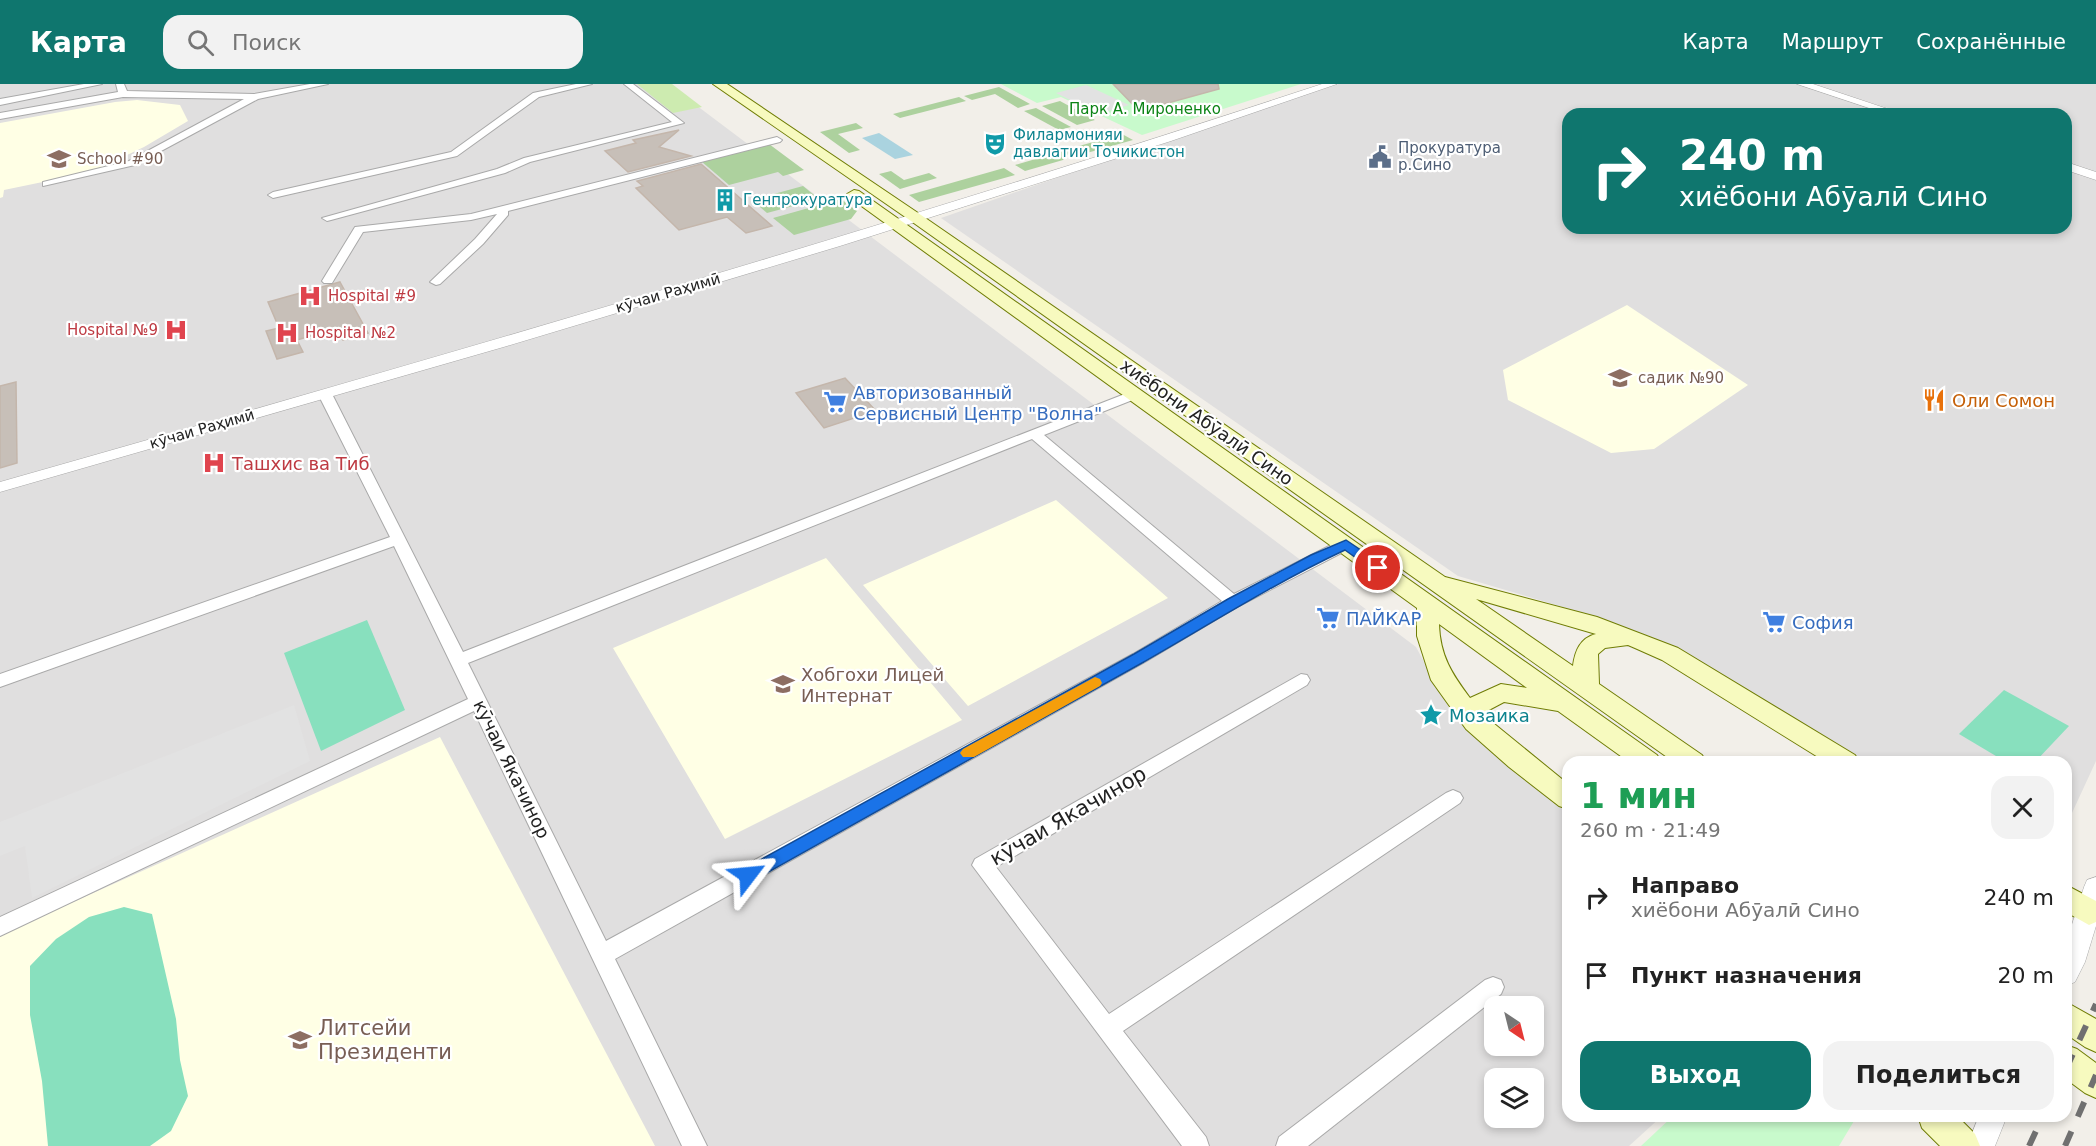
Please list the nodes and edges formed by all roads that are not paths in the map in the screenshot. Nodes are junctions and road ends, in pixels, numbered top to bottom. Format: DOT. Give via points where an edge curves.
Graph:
graph roads {
  1 [pos="98,84"];
  2 [pos="120,84"];
  3 [pos="324,84"];
  4 [pos="588,84"];
  5 [pos="628,84"];
  6 [pos="699,84"];
  7 [pos="719,84"];
  8 [pos="1332,84"];
  9 [pos="1802,84"];
  10 [pos="67,87"];
  11 [pos="123,94"];
  12 [pos="255,97"];
  13 [pos="0,102"];
  14 [pos="1879,108"];
  15 [pos="0,116"];
  16 [pos="777,140"];
  17 [pos="2072,168"];
  18 [pos="2096,176"];
  19 [pos="47,184"];
  20 [pos="273,195"];
  21 [pos="502,209"];
  22 [pos="327,218"];
  23 [pos="916,218"];
  24 [pos="898,225"];
  25 [pos="328,281"];
  26 [pos="436,282"];
  27 [pos="325,394"];
  28 [pos="1135,394"];
  29 [pos="1034,434"];
  30 [pos="0,487"];
  31 [pos="399,539"];
  32 [pos="1346,544"];
  33 [pos="1435,581"];
  34 [pos="1233,602"];
  35 [pos="1428,604"];
  36 [pos="1641,640"];
  37 [pos="459,660"];
  38 [pos="1301,680"];
  39 [pos="0,681"];
  40 [pos="1588,690"];
  41 [pos="479,701"];
  42 [pos="1566,703"];
  43 [pos="1475,722"];
  44 [pos="1640,756"];
  45 [pos="1684,756"];
  46 [pos="1836,756"];
  47 [pos="1562,794"];
  48 [pos="1453,798"];
  49 [pos="2072,897"];
  50 [pos="2093,899"];
  51 [pos="0,927"];
  52 [pos="603,954"];
  53 [pos="2072,959"];
  54 [pos="1493,987"];
  55 [pos="2072,1020"];
  56 [pos="1107,1028"];
  57 [pos="2096,1037"];
  58 [pos="2072,1064"];
  59 [pos="2096,1082"];
  60 [pos="1940,1122"];
  61 [pos="1991,1122"];
  62 [pos="696,1146"];
  63 [pos="1197,1146"];
  64 [pos="1288,1146"];
  65 [pos="1964,1146"];
  66 [pos="1981,1146"];
  1 -- 10 [label="street"];
  2 -- 11 [label="street"];
  3 -- 12 [label="street"];
  4 -- 20 [label="street" via="536,95 454,154"];
  5 -- 22 [label="street" via="679,123 527,160 501,171"];
  6 -- 16 [label="main road, хиёбони Абӯалӣ Сино"];
  7 -- 23 [label="main road, хиёбони Абӯалӣ Сино"];
  8 -- 23 [label="street, кӯчаи Раҳимӣ" via="1106,162"];
  9 -- 14 [label="street"];
  10 -- 13 [label="street"];
  11 -- 12 [label="street"];
  11 -- 15 [label="street"];
  12 -- 19 [label="street" via="132,163"];
  16 -- 21 [label="street"];
  16 -- 24 [label="main road, хиёбони Абӯалӣ Сино"];
  17 -- 18 [label="street"];
  21 -- 25 [label="street" via="471,217 359,229"];
  21 -- 26 [label="street" via="503,215 469,254"];
  23 -- 24 [label="street, кӯчаи Раҳимӣ"];
  23 -- 33 [label="main road, хиёбони Абӯалӣ Сино"];
  24 -- 27 [label="street, кӯчаи Раҳимӣ"];
  24 -- 28 [label="main road, хиёбони Абӯалӣ Сино"];
  27 -- 30 [label="street, кӯчаи Раҳимӣ"];
  27 -- 31 [label="street, кӯчаи Якачинор"];
  28 -- 29 [label="street"];
  28 -- 32 [label="main road, хиёбони Абӯалӣ Сино"];
  29 -- 34 [label="street"];
  29 -- 37 [label="street"];
  31 -- 37 [label="street, кӯчаи Якачинор"];
  31 -- 39 [label="street"];
  32 -- 34 [label="street"];
  32 -- 35 [label="main road, хиёбони Абӯалӣ Сино"];
  33 -- 36 [label="main road"];
  33 -- 40 [label="main road, хиёбони Абӯалӣ Сино"];
  34 -- 52 [label="street" via="1139,658"];
  35 -- 42 [label="main road, хиёбони Абӯалӣ Сино"];
  35 -- 43 [label="main road" via="1428,636 1439,674"];
  36 -- 40 [label="main road" via="1599,641 1587,651"];
  36 -- 46 [label="main road"];
  37 -- 41 [label="street, кӯчаи Якачинор"];
  38 -- 56 [label="street, кӯчаи Якачинор" via="982,865"];
  40 -- 45 [label="main road, хиёбони Абӯалӣ Сино"];
  41 -- 51 [label="street"];
  41 -- 52 [label="street, кӯчаи Якачинор"];
  42 -- 43 [label="main road" via="1501,693 1474,707"];
  42 -- 44 [label="main road, хиёбони Абӯалӣ Сино"];
  43 -- 47 [label="main road"];
  48 -- 56 [label="street"];
  49 -- 50 [label="main road"];
  50 -- 53 [label="street"];
  52 -- 62 [label="street, кӯчаи Якачинор"];
  54 -- 64 [label="street"];
  55 -- 57 [label="main road"];
  56 -- 63 [label="street, кӯчаи Якачинор"];
  58 -- 59 [label="main road"];
  60 -- 65 [label="main road"];
  61 -- 66 [label="street"];
}
